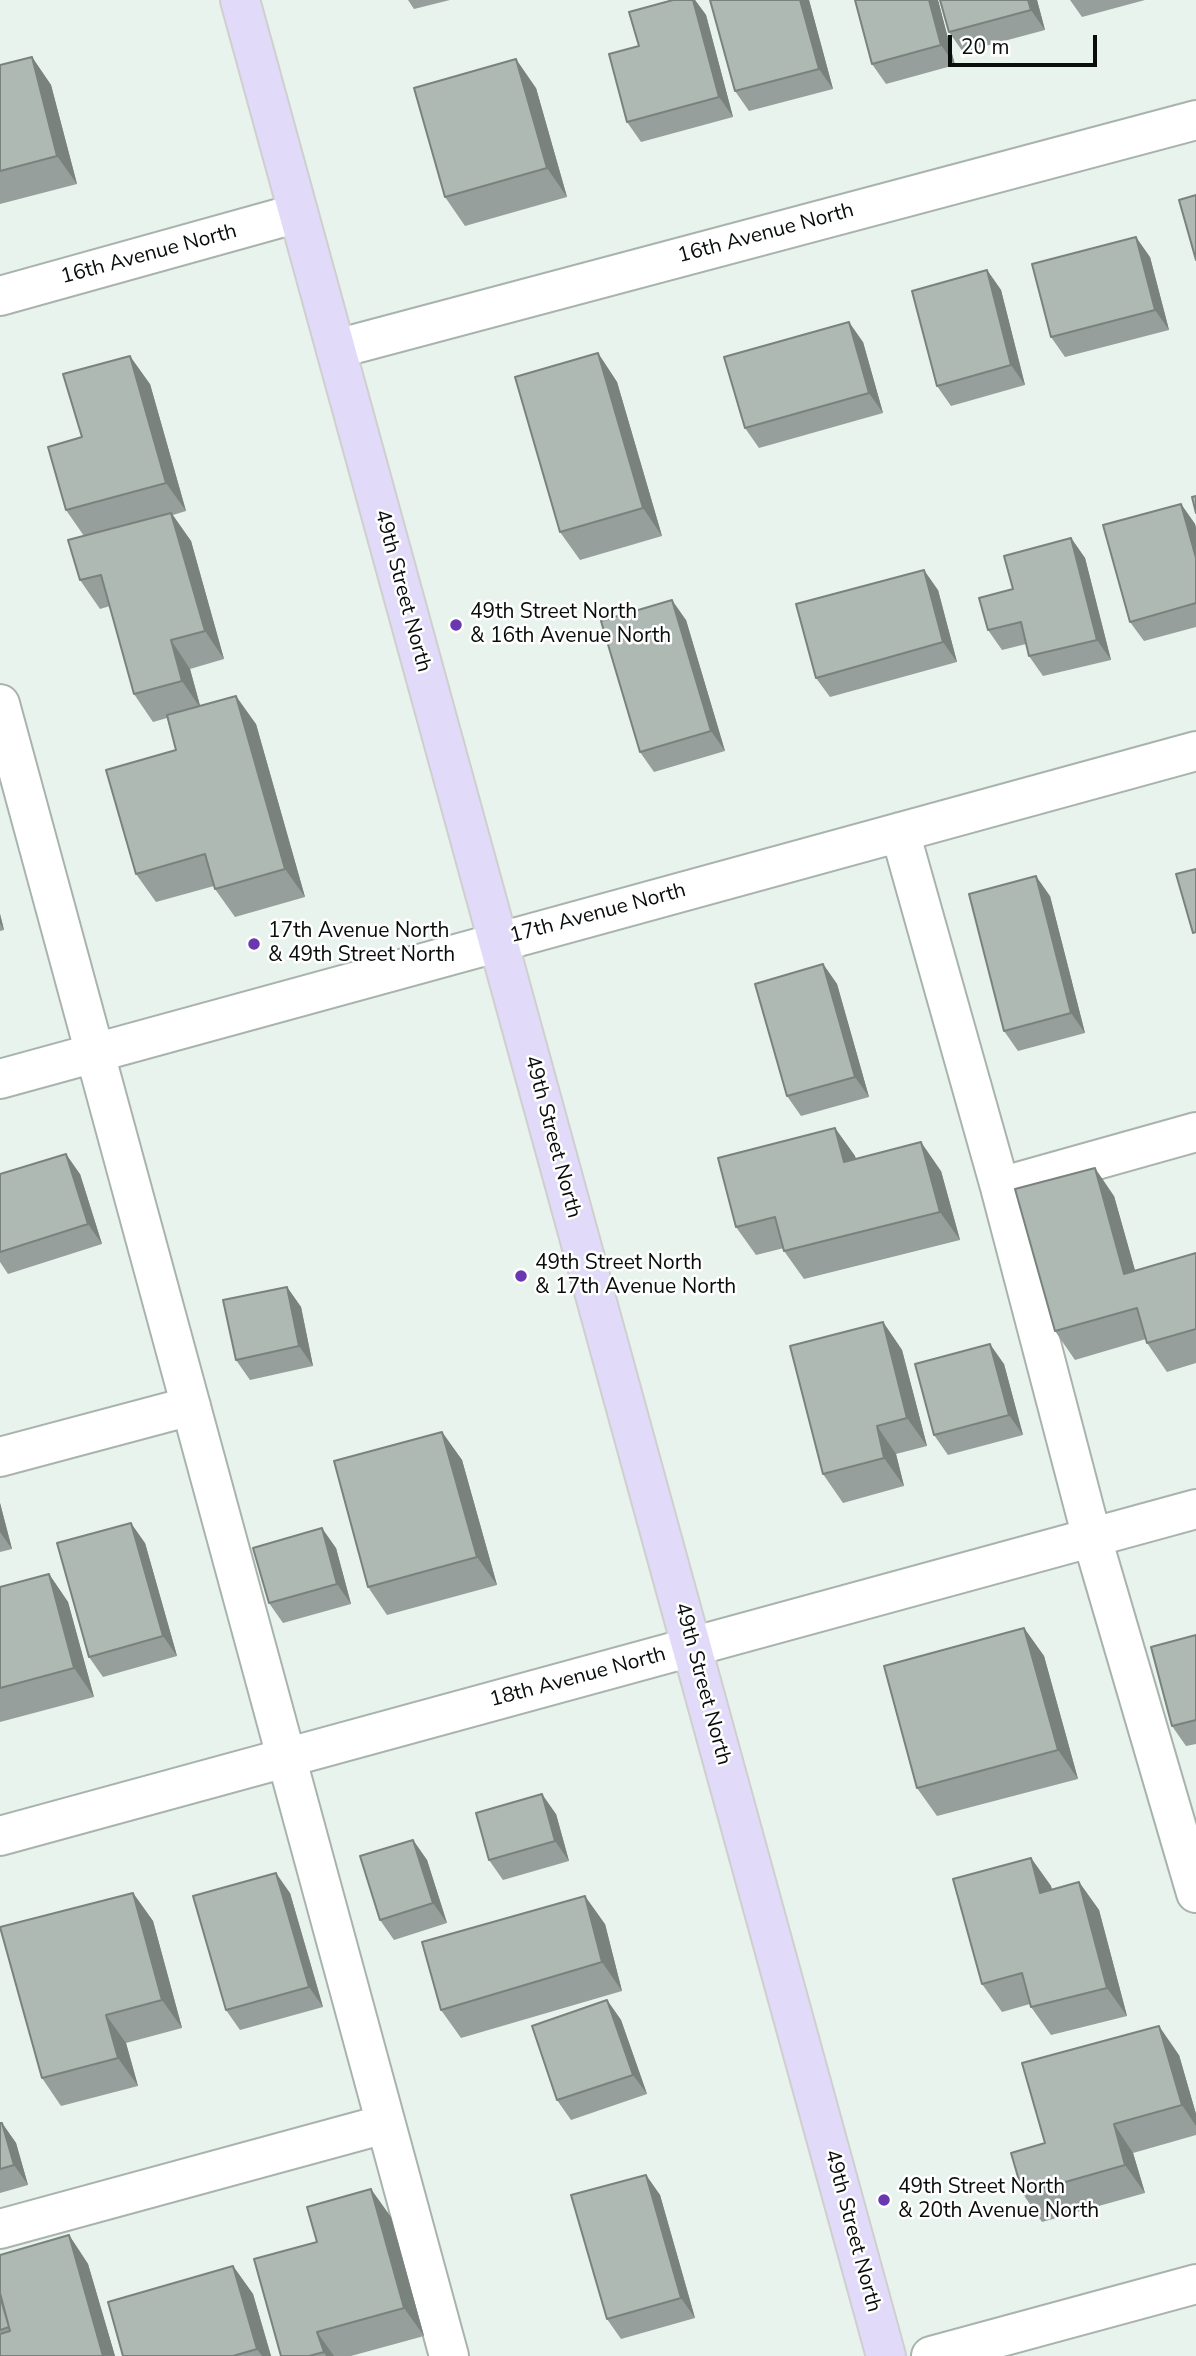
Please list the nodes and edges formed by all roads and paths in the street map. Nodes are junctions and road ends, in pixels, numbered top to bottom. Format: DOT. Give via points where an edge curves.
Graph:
graph roads {
  1 [pos="240,0"];
  2 [pos="1196,120"];
  3 [pos="298,213"];
  4 [pos="0,296"];
  5 [pos="336,349"];
  6 [pos="0,704"];
  7 [pos="1196,751"];
  8 [pos="900,832"];
  9 [pos="498,941"];
  10 [pos="95,1052"];
  11 [pos="0,1079"];
  12 [pos="1196,1132"];
  13 [pos="1000,1187"];
  14 [pos="191,1406"];
  15 [pos="0,1457"];
  16 [pos="1196,1509"];
  17 [pos="1092,1538"];
  18 [pos="692,1647"];
  19 [pos="286,1758"];
  20 [pos="0,1836"];
  21 [pos="1196,1893"];
  22 [pos="386,2124"];
  23 [pos="0,2229"];
  24 [pos="1196,2284"];
  25 [pos="449,2356"];
  26 [pos="887,2356"];
  27 [pos="930,2356"];
  1 -- 3 [label="main road, 49th Street North"];
  2 -- 5 [label="street, 16th Avenue North"];
  3 -- 4 [label="street, 16th Avenue North"];
  3 -- 5 [label="main road, 49th Street North"];
  5 -- 9 [label="main road, 49th Street North"];
  6 -- 10 [label="street"];
  7 -- 8 [label="street, 17th Avenue North"];
  8 -- 9 [label="street, 17th Avenue North"];
  8 -- 13 [label="street"];
  9 -- 10 [label="street, 17th Avenue North"];
  9 -- 18 [label="main road, 49th Street North"];
  10 -- 11 [label="street, 17th Avenue North"];
  10 -- 14 [label="street"];
  12 -- 13 [label="street"];
  13 -- 17 [label="street"];
  14 -- 15 [label="street"];
  14 -- 19 [label="street"];
  16 -- 17 [label="street, 18th Avenue North"];
  17 -- 18 [label="street, 18th Avenue North"];
  17 -- 21 [label="street"];
  18 -- 19 [label="street, 18th Avenue North"];
  18 -- 26 [label="main road, 49th Street North"];
  19 -- 20 [label="street, 18th Avenue North"];
  19 -- 22 [label="street"];
  22 -- 23 [label="street"];
  22 -- 25 [label="street"];
  24 -- 27 [label="street"];
}
